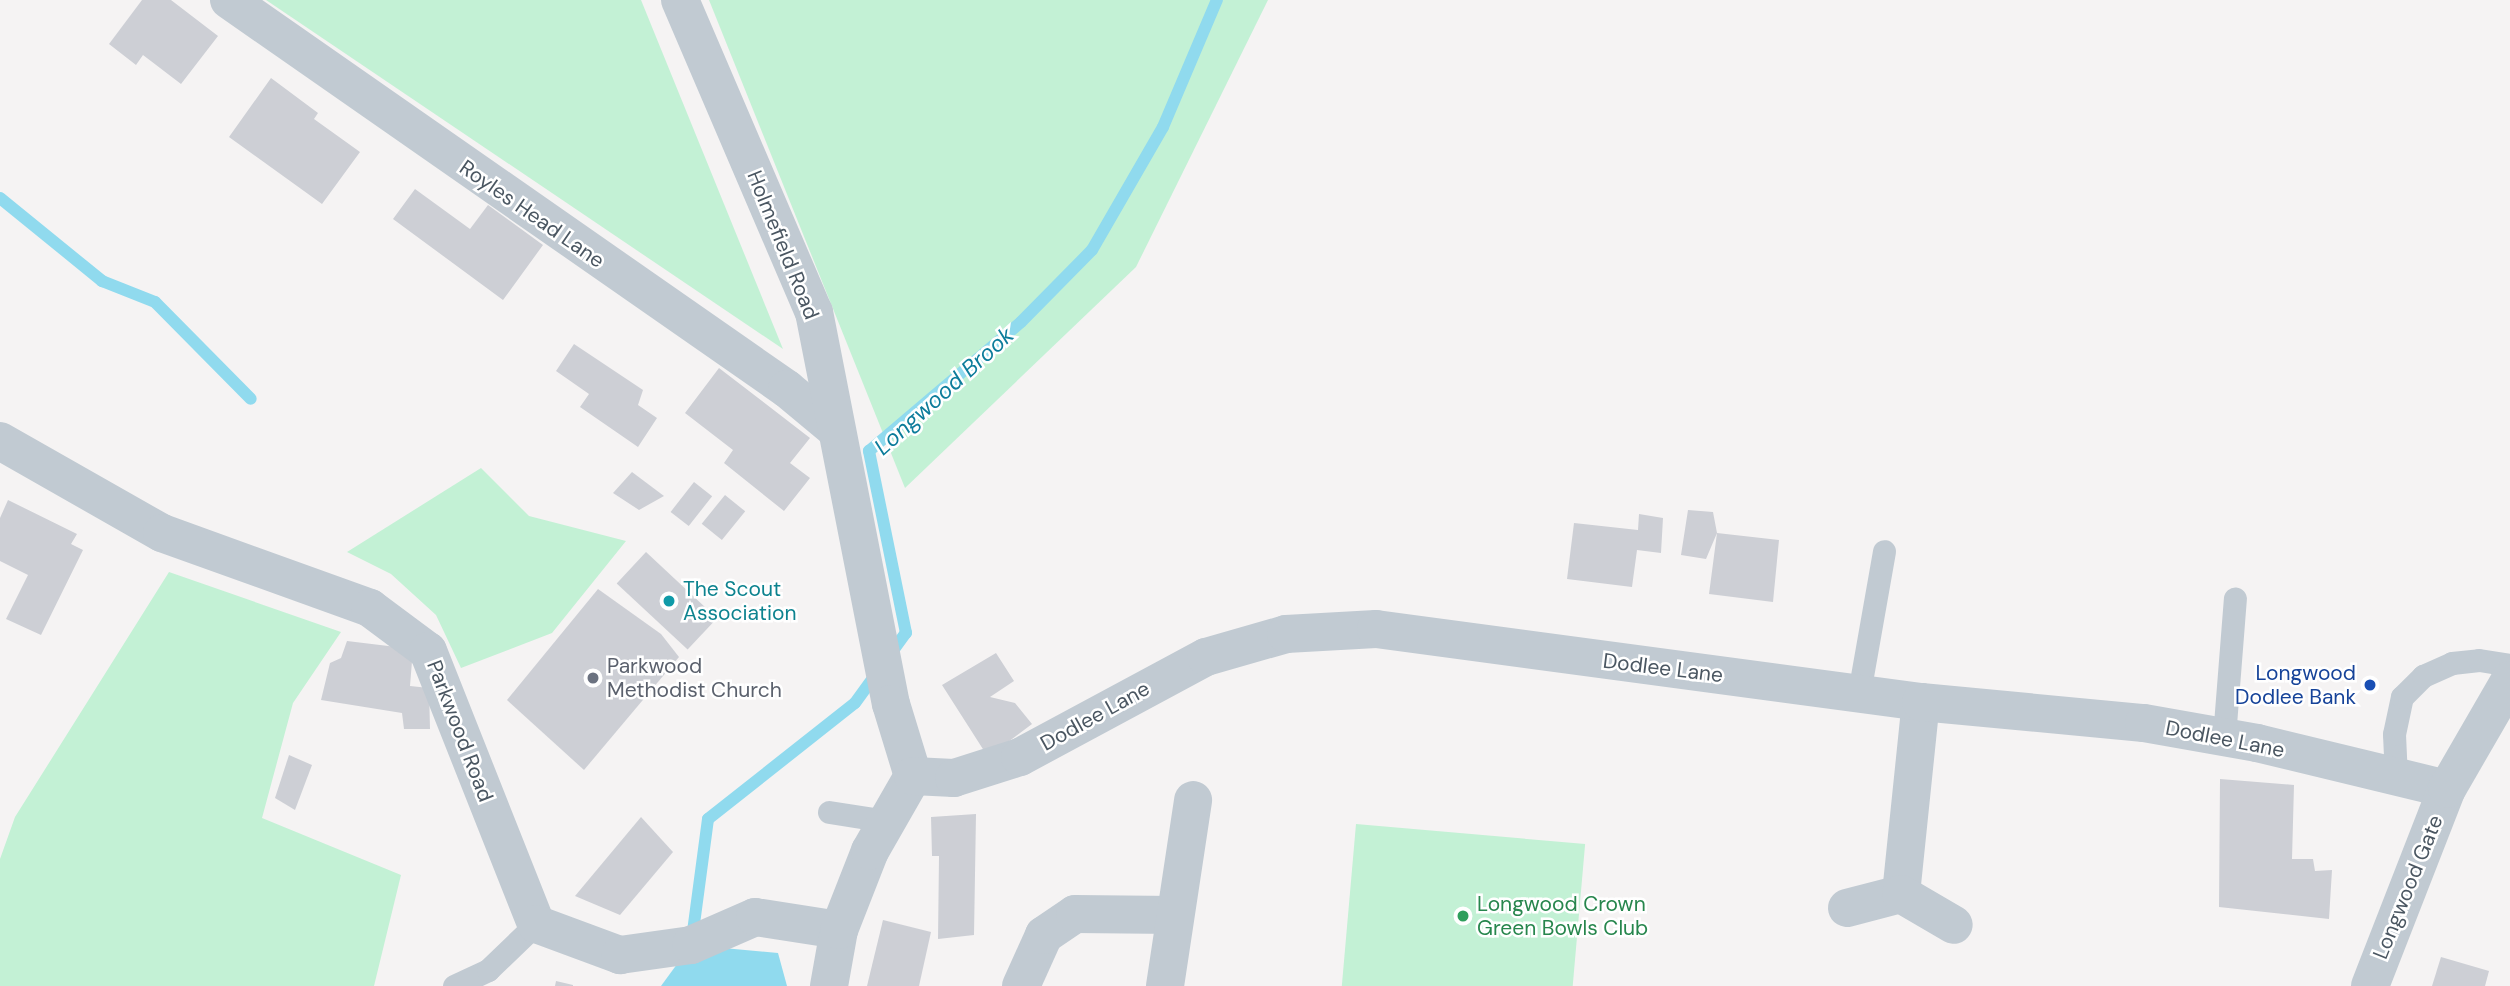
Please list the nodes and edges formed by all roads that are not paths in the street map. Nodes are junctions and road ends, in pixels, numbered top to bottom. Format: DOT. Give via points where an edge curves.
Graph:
graph roads {
  1 [pos="229,0"];
  2 [pos="680,0"];
  3 [pos="834,428"];
  4 [pos="0,441"];
  5 [pos="1884,551"];
  6 [pos="2235,598"];
  7 [pos="2510,665"];
  8 [pos="2510,680"];
  9 [pos="1859,693"];
  10 [pos="1921,702"];
  11 [pos="2224,737"];
  12 [pos="913,776"];
  13 [pos="2396,778"];
  14 [pos="2447,789"];
  15 [pos="1193,800"];
  16 [pos="829,812"];
  17 [pos="887,821"];
  18 [pos="1901,894"];
  19 [pos="1847,908"];
  20 [pos="1175,915"];
  21 [pos="536,924"];
  22 [pos="1954,925"];
  23 [pos="839,930"];
  24 [pos="454,986"];
  25 [pos="829,986"];
  26 [pos="1021,986"];
  27 [pos="1165,986"];
  28 [pos="2370,986"];
  1 -- 3 [label="street, Royles Head Lane" via="787,388"];
  2 -- 3 [label="street, Holmefield Road" via="814,312"];
  3 -- 12 [label="street, Holmefield Road" via="891,704"];
  4 -- 21 [label="street, Parkwood Road" via="162,533 370,608 428,651"];
  5 -- 9 [label="lane"];
  6 -- 11 [label="lane"];
  7 -- 13 [label="lane" via="2479,660 2452,663 2423,676 2402,696 2394,734"];
  8 -- 14 [label="street, Longwood Gate"];
  9 -- 10 [label="street, Dodlee Lane"];
  9 -- 12 [label="street, Dodlee Lane" via="1376,629 1286,635 1206,656 1020,757 954,778"];
  10 -- 11 [label="street, Dodlee Lane" via="2144,723"];
  10 -- 18 [label="street"];
  11 -- 13 [label="street, Dodlee Lane"];
  12 -- 17 [label="street"];
  13 -- 14 [label="street, Dodlee Lane"];
  14 -- 28 [label="street, Longwood Gate"];
  15 -- 20 [label="street"];
  16 -- 17 [label="lane"];
  17 -- 23 [label="street" via="870,850"];
  18 -- 19 [label="street"];
  18 -- 22 [label="street"];
  20 -- 26 [label="street" via="1075,914 1044,934"];
  20 -- 27 [label="street"];
  21 -- 23 [label="street" via="620,955 691,945 755,918"];
  21 -- 24 [label="lane" via="488,970"];
  23 -- 25 [label="street"];
}
